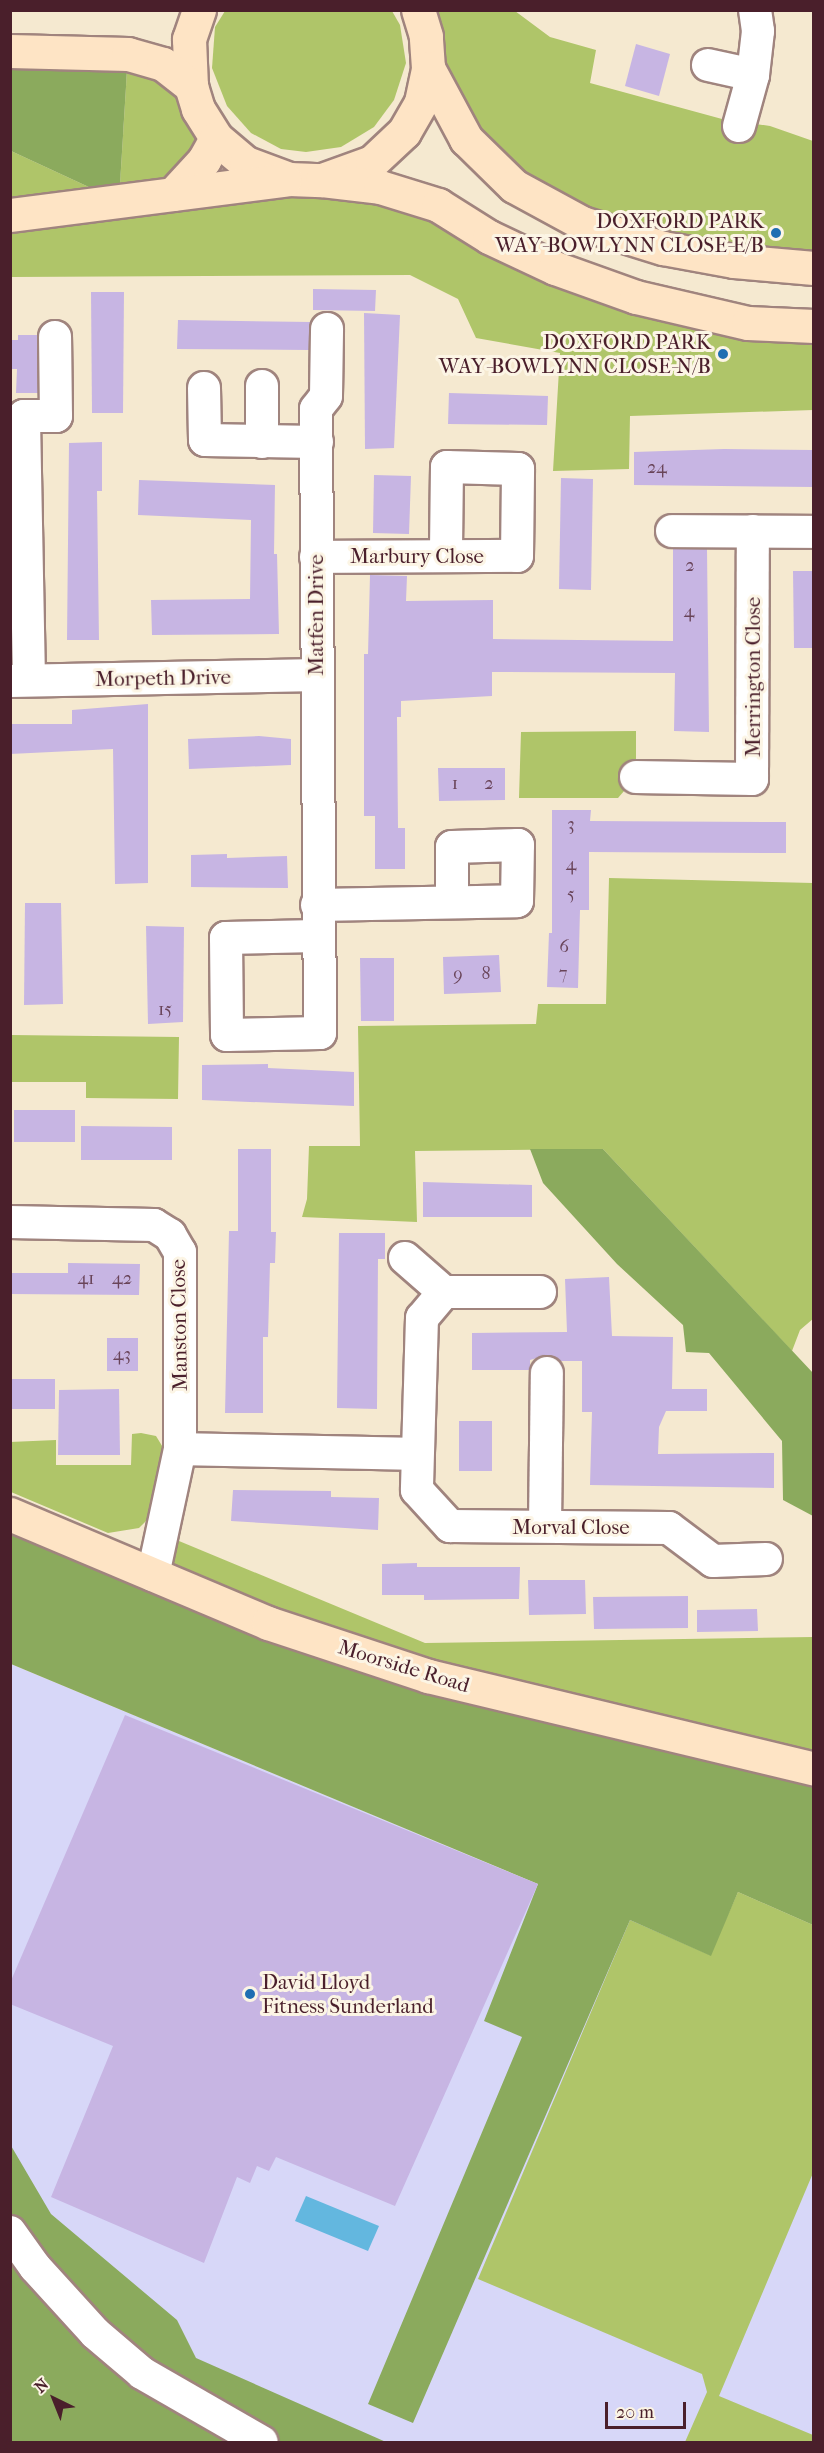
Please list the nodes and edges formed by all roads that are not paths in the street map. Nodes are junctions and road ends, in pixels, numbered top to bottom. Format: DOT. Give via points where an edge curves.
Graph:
graph roads {
  1 [pos="199,10"];
  2 [pos="418,10"];
  3 [pos="755,10"];
  4 [pos="10,51"];
  5 [pos="708,64"];
  6 [pos="428,68"];
  7 [pos="753,75"];
  8 [pos="191,86"];
  9 [pos="739,126"];
  10 [pos="216,138"];
  11 [pos="289,179"];
  12 [pos="322,180"];
  13 [pos="173,194"];
  14 [pos="10,215"];
  15 [pos="813,268"];
  16 [pos="813,326"];
  17 [pos="327,329"];
  18 [pos="55,338"];
  19 [pos="262,386"];
  20 [pos="204,387"];
  21 [pos="17,416"];
  22 [pos="262,442"];
  23 [pos="317,442"];
  24 [pos="672,531"];
  25 [pos="753,531"];
  26 [pos="813,532"];
  27 [pos="446,555"];
  28 [pos="316,557"];
  29 [pos="316,675"];
  30 [pos="20,680"];
  31 [pos="636,777"];
  32 [pos="452,902"];
  33 [pos="317,905"];
  34 [pos="317,936"];
  35 [pos="10,1222"];
  36 [pos="405,1257"];
  37 [pos="444,1292"];
  38 [pos="540,1292"];
  39 [pos="548,1373"];
  40 [pos="180,1449"];
  41 [pos="417,1454"];
  42 [pos="10,1514"];
  43 [pos="545,1526"];
  44 [pos="766,1559"];
  45 [pos="153,1575"];
  46 [pos="813,1769"];
  47 [pos="10,2232"];
  48 [pos="243,2438"];
  1 -- 8 [label="main road" via="189,39"];
  2 -- 6 [label="main road" via="426,36"];
  3 -- 7 [label="street" via="758,31"];
  4 -- 8 [label="main road" via="128,54 163,64"];
  5 -- 7 [label="street"];
  6 -- 12 [label="main road" via="421,102 404,132 372,162"];
  6 -- 15 [label="main road" via="466,139 514,186 582,223 663,248 734,261"];
  7 -- 9 [label="street"];
  8 -- 10 [label="main road" via="198,108"];
  10 -- 11 [label="main road" via="246,164"];
  10 -- 13 [label="main road" via="204,160"];
  11 -- 12 [label="main road"];
  11 -- 13 [label="main road"];
  12 -- 16 [label="main road" via="380,187 438,205 489,237 555,268 636,297 748,323"];
  13 -- 14 [label="main road"];
  17 -- 23 [label="street, Matfen Drive" via="326,396 316,409"];
  18 -- 21 [label="street" via="56,416"];
  19 -- 22 [label="street"];
  20 -- 22 [label="street" via="204,440"];
  21 -- 30 [label="street"];
  22 -- 23 [label="street"];
  23 -- 28 [label="street, Matfen Drive"];
  24 -- 25 [label="street"];
  25 -- 26 [label="street"];
  25 -- 31 [label="street, Merrington Close" via="752,778"];
  27 -- 27 [label="street, Marbury Close" via="517,556 518,469 447,467"];
  27 -- 28 [label="street, Marbury Close"];
  28 -- 29 [label="street, Matfen Drive"];
  29 -- 30 [label="street, Morpeth Drive"];
  29 -- 33 [label="street, Matfen Drive"];
  32 -- 33 [label="street"];
  33 -- 34 [label="street, Matfen Drive"];
  35 -- 40 [label="street, Manston Close" via="154,1225 170,1235 180,1252"];
  36 -- 37 [label="street"];
  37 -- 38 [label="street"];
  37 -- 41 [label="street, Morval Close" via="422,1318"];
  39 -- 43 [label="street"];
  40 -- 41 [label="street"];
  40 -- 45 [label="street, Manston Close"];
  41 -- 43 [label="street, Morval Close" via="417,1490 450,1526"];
  42 -- 45 [label="main road, Moorside Road"];
  43 -- 44 [label="street, Morval Close" via="669,1528 713,1561"];
  45 -- 46 [label="main road, Moorside Road" via="268,1623 428,1676"];
  47 -- 48 [label="street" via="35,2267 95,2334 142,2373"];
}
